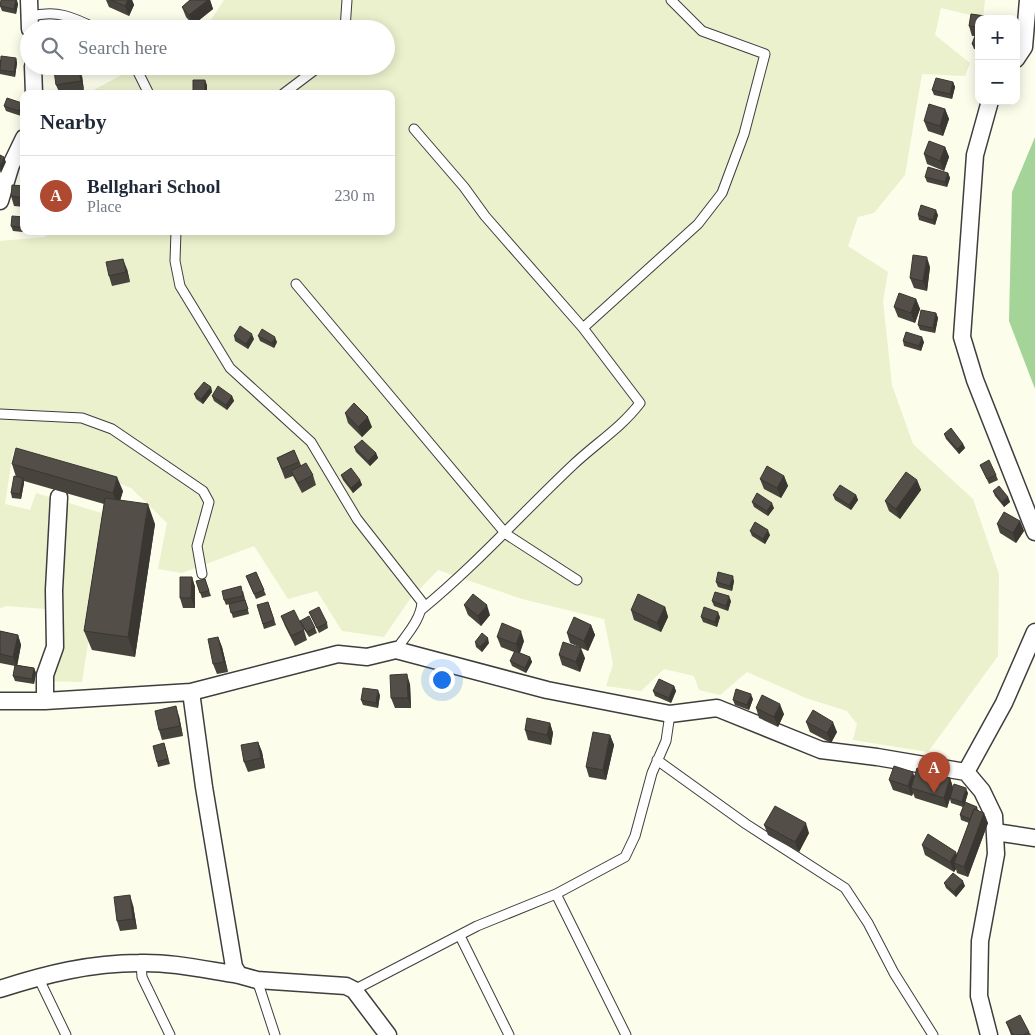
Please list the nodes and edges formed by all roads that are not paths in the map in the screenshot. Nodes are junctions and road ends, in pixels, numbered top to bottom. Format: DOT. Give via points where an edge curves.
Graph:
graph roads {
  1 [pos="29,0"];
  2 [pos="347,0"];
  3 [pos="671,0"];
  4 [pos="1028,0"];
  5 [pos="30,20"];
  6 [pos="34,20"];
  7 [pos="77,20"];
  8 [pos="346,20"];
  9 [pos="1020,53"];
  10 [pos="33,75"];
  11 [pos="140,75"];
  12 [pos="308,75"];
  13 [pos="34,90"];
  14 [pos="147,90"];
  15 [pos="288,90"];
  16 [pos="989,105"];
  17 [pos="414,129"];
  18 [pos="20,146"];
  19 [pos="0,201"];
  20 [pos="176,235"];
  21 [pos="296,284"];
  22 [pos="582,328"];
  23 [pos="0,414"];
  24 [pos="59,497"];
  25 [pos="1035,532"];
  26 [pos="506,534"];
  27 [pos="202,574"];
  28 [pos="577,580"];
  29 [pos="421,610"];
  30 [pos="1035,632"];
  31 [pos="396,650"];
  32 [pos="191,692"];
  33 [pos="0,701"];
  34 [pos="45,702"];
  35 [pos="670,714"];
  36 [pos="657,760"];
  37 [pos="966,772"];
  38 [pos="995,832"];
  39 [pos="1035,838"];
  40 [pos="556,894"];
  41 [pos="460,936"];
  42 [pos="141,962"];
  43 [pos="239,975"];
  44 [pos="38,977"];
  45 [pos="257,980"];
  46 [pos="0,989"];
  47 [pos="354,990"];
  48 [pos="66,1035"];
  49 [pos="170,1035"];
  50 [pos="275,1035"];
  51 [pos="388,1035"];
  52 [pos="508,1035"];
  53 [pos="626,1035"];
  54 [pos="933,1035"];
  55 [pos="989,1035"];
  1 -- 5 [label="street"];
  2 -- 8 [label="lane"];
  3 -- 22 [label="lane" via="702,31 765,54 744,134 722,193 698,224"];
  4 -- 9 [label="street" via="1024,47"];
  6 -- 7 [label="lane" via="42,13 64,14"];
  10 -- 13 [label="street"];
  11 -- 14 [label="lane"];
  12 -- 15 [label="lane"];
  16 -- 25 [label="street" via="975,155 962,336 975,380"];
  17 -- 22 [label="lane"];
  18 -- 19 [label="street"];
  20 -- 29 [label="lane" via="175,261 180,286 224,360 310,442 357,519 422,602"];
  21 -- 26 [label="lane"];
  22 -- 26 [label="lane" via="640,403 630,417 574,465"];
  23 -- 27 [label="lane" via="82,418 112,429 203,491 209,502 197,546"];
  24 -- 34 [label="street" via="54,590 55,647 45,675"];
  26 -- 28 [label="lane"];
  26 -- 29 [label="lane"];
  29 -- 31 [label="lane"];
  30 -- 37 [label="street" via="1004,703"];
  31 -- 32 [label="street" via="367,656 338,654"];
  31 -- 35 [label="street" via="547,690"];
  32 -- 34 [label="street"];
  32 -- 43 [label="street" via="234,967"];
  33 -- 34 [label="street"];
  35 -- 36 [label="lane" via="666,741"];
  35 -- 37 [label="street" via="717,708 820,750 877,756"];
  36 -- 40 [label="lane" via="635,836 624,857"];
  36 -- 54 [label="lane" via="746,824 845,888"];
  37 -- 38 [label="street" via="982,791 994,816"];
  38 -- 39 [label="street"];
  38 -- 55 [label="street" via="996,854 980,941 979,996"];
  40 -- 41 [label="lane" via="517,908"];
  40 -- 53 [label="lane"];
  41 -- 47 [label="lane"];
  41 -- 52 [label="lane"];
  42 -- 43 [label="street"];
  42 -- 44 [label="street" via="98,965"];
  42 -- 49 [label="lane" via="142,977"];
  43 -- 45 [label="street"];
  44 -- 46 [label="street"];
  44 -- 48 [label="lane"];
  45 -- 47 [label="street" via="346,986"];
  45 -- 50 [label="lane"];
  47 -- 51 [label="street"];
}
